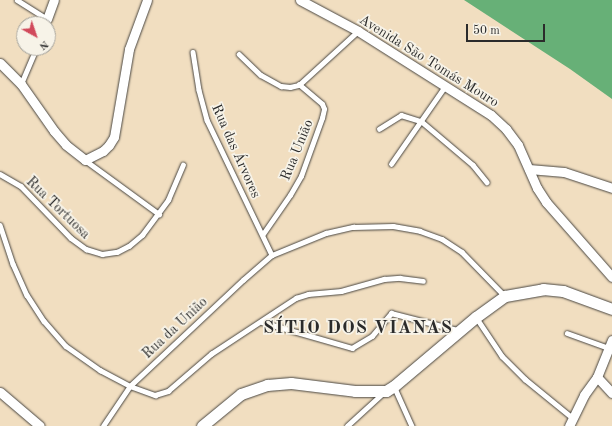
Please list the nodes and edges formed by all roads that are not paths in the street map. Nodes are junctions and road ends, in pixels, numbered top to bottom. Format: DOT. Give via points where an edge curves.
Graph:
graph roads {
  1 [pos="17,0"];
  2 [pos="54,0"];
  3 [pos="147,0"];
  4 [pos="300,0"];
  5 [pos="39,16"];
  6 [pos="48,16"];
  7 [pos="358,31"];
  8 [pos="193,52"];
  9 [pos="239,54"];
  10 [pos="33,56"];
  11 [pos="0,63"];
  12 [pos="21,84"];
  13 [pos="299,85"];
  14 [pos="446,85"];
  15 [pos="421,121"];
  16 [pos="380,129"];
  17 [pos="85,160"];
  18 [pos="391,164"];
  19 [pos="183,165"];
  20 [pos="530,169"];
  21 [pos="0,174"];
  22 [pos="487,182"];
  23 [pos="612,188"];
  24 [pos="159,214"];
  25 [pos="0,225"];
  26 [pos="263,234"];
  27 [pos="272,255"];
  28 [pos="612,277"];
  29 [pos="423,281"];
  30 [pos="505,296"];
  31 [pos="612,309"];
  32 [pos="476,317"];
  33 [pos="262,322"];
  34 [pos="459,331"];
  35 [pos="567,333"];
  36 [pos="610,344"];
  37 [pos="597,377"];
  38 [pos="130,386"];
  39 [pos="390,388"];
  40 [pos="0,392"];
  41 [pos="612,394"];
  42 [pos="572,422"];
  43 [pos="40,426"];
  44 [pos="103,426"];
  45 [pos="202,426"];
  46 [pos="347,426"];
  47 [pos="412,426"];
  1 -- 5 [label="lane"];
  2 -- 6 [label="street"];
  3 -- 17 [label="street" via="129,49 114,137 103,151"];
  4 -- 7 [label="street, Avenida São Tomás Mouro"];
  7 -- 13 [label="lane"];
  7 -- 14 [label="street, Avenida São Tomás Mouro"];
  8 -- 26 [label="lane, Rua das Árvores" via="207,120"];
  9 -- 13 [label="lane" via="253,69 280,86"];
  10 -- 12 [label="lane"];
  11 -- 12 [label="street"];
  12 -- 17 [label="street" via="54,131 66,145"];
  13 -- 26 [label="lane, Rua União" via="322,104 322,118 301,176"];
  14 -- 15 [label="lane"];
  14 -- 20 [label="street, Avenida São Tomás Mouro" via="491,115 506,129 518,145"];
  15 -- 16 [label="lane" via="401,115"];
  15 -- 18 [label="lane"];
  15 -- 22 [label="lane" via="473,165"];
  17 -- 24 [label="lane"];
  19 -- 24 [label="lane, Rua Tortuosa" via="173,191"];
  20 -- 23 [label="street" via="564,172"];
  20 -- 28 [label="street, Avenida São Tomás Mouro" via="546,202"];
  21 -- 24 [label="lane, Rua Tortuosa" via="21,186 71,238 86,249 102,254 116,252 129,246"];
  25 -- 38 [label="lane" via="27,295 44,321 66,346 82,359"];
  26 -- 27 [label="lane, Rua das Árvores"];
  27 -- 30 [label="lane, Rua da União" via="326,233 347,228 393,226 420,231 442,239 462,252"];
  27 -- 38 [label="lane, Rua da União"];
  29 -- 33 [label="lane" via="384,279 347,290 308,294 283,305"];
  30 -- 31 [label="street" via="543,289 563,291"];
  30 -- 32 [label="street"];
  32 -- 34 [label="street"];
  32 -- 42 [label="lane" via="502,356"];
  33 -- 34 [label="lane" via="352,348 372,336 391,312"];
  33 -- 38 [label="lane" via="211,354 162,393 155,395"];
  34 -- 39 [label="street"];
  35 -- 36 [label="lane"];
  36 -- 37 [label="street"];
  37 -- 41 [label="street"];
  37 -- 42 [label="street" via="584,395"];
  38 -- 44 [label="lane, Rua da União"];
  39 -- 45 [label="street" via="355,391 291,383 267,385 241,394"];
  39 -- 46 [label="lane"];
  39 -- 47 [label="lane"];
  40 -- 43 [label="street"];
}
